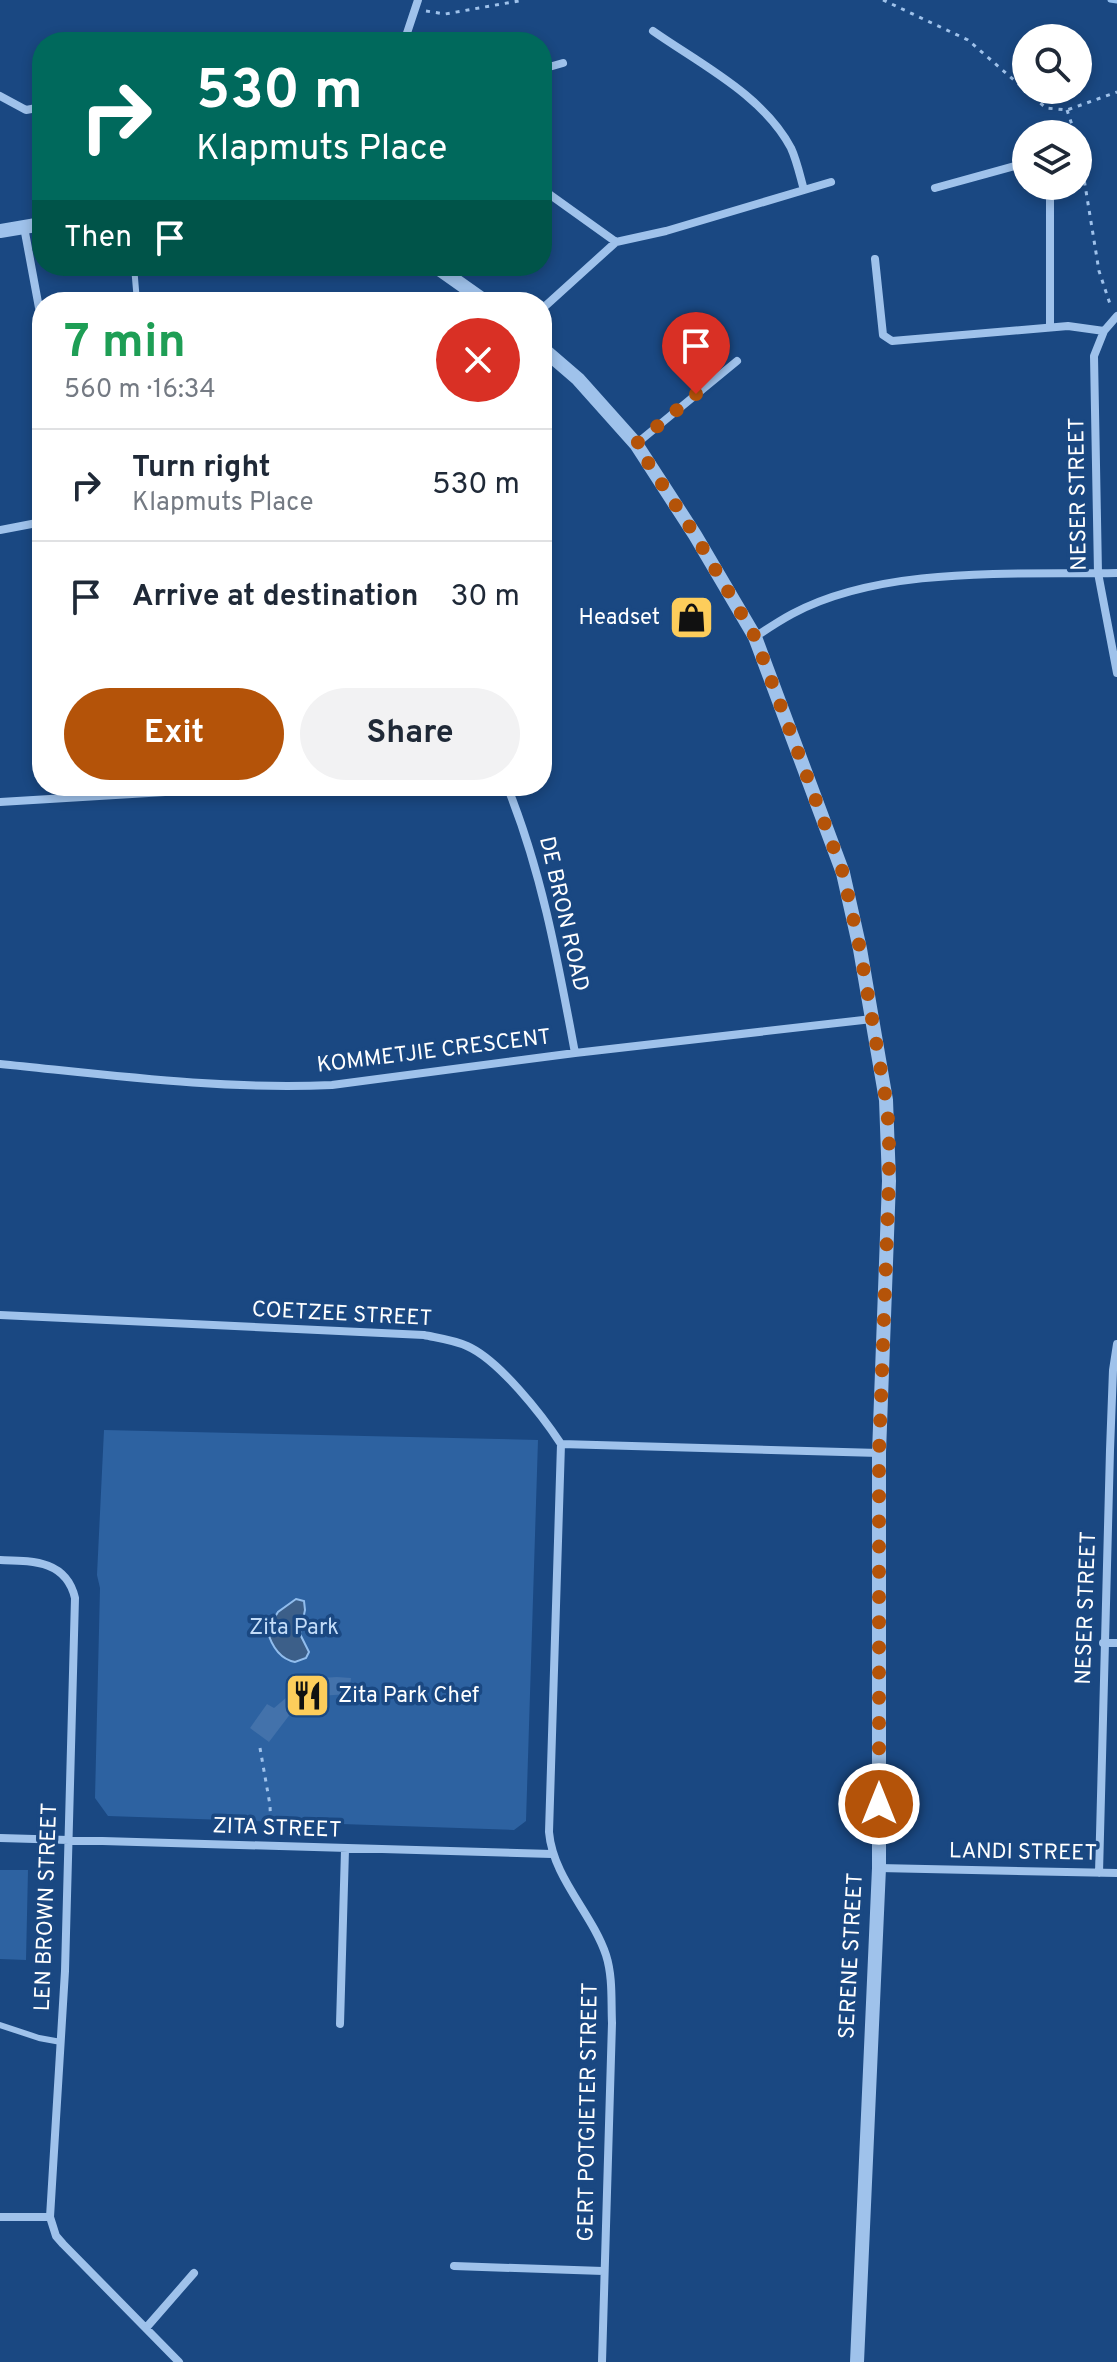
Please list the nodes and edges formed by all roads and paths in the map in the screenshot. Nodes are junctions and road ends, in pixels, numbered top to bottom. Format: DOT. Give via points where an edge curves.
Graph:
graph roads {
  1 [pos="524,0"];
  2 [pos="883,0"];
  3 [pos="416,5"];
  4 [pos="653,31"];
  5 [pos="407,32"];
  6 [pos="563,63"];
  7 [pos="552,66"];
  8 [pos="1117,92"];
  9 [pos="0,96"];
  10 [pos="32,109"];
  11 [pos="1067,110"];
  12 [pos="1070,120"];
  13 [pos="1012,167"];
  14 [pos="831,182"];
  15 [pos="935,188"];
  16 [pos="804,190"];
  17 [pos="552,196"];
  18 [pos="1050,200"];
  19 [pos="1087,200"];
  20 [pos="32,226"];
  21 [pos="24,227"];
  22 [pos="0,231"];
  23 [pos="616,242"];
  24 [pos="875,259"];
  25 [pos="32,270"];
  26 [pos="449,276"];
  27 [pos="472,292"];
  28 [pos="552,300"];
  29 [pos="1116,316"];
  30 [pos="1050,327"];
  31 [pos="1104,331"];
  32 [pos="552,357"];
  33 [pos="737,361"];
  34 [pos="636,444"];
  35 [pos="32,524"];
  36 [pos="0,530"];
  37 [pos="1098,573"];
  38 [pos="1117,573"];
  39 [pos="755,637"];
  40 [pos="1117,673"];
  41 [pos="99,796"];
  42 [pos="511,796"];
  43 [pos="0,802"];
  44 [pos="872,1019"];
  45 [pos="575,1053"];
  46 [pos="0,1064"];
  47 [pos="0,1315"];
  48 [pos="1117,1344"];
  49 [pos="561,1444"];
  50 [pos="1113,1450"];
  51 [pos="879,1453"];
  52 [pos="0,1560"];
  53 [pos="1103,1643"];
  54 [pos="1117,1643"];
  55 [pos="260,1748"];
  56 [pos="271,1837"];
  57 [pos="0,1838"];
  58 [pos="67,1839"];
  59 [pos="345,1850"];
  60 [pos="552,1854"];
  61 [pos="879,1868"];
  62 [pos="1099,1873"];
  63 [pos="1117,1873"];
  64 [pos="340,2024"];
  65 [pos="0,2025"];
  66 [pos="61,2042"];
  67 [pos="0,2217"];
  68 [pos="50,2217"];
  69 [pos="454,2266"];
  70 [pos="603,2271"];
  71 [pos="194,2273"];
  72 [pos="146,2328"];
  73 [pos="179,2362"];
  74 [pos="602,2362"];
  75 [pos="857,2362"];
  1 -- 3 [label="path" via="445,14"];
  2 -- 11 [label="path" via="968,40 1046,108"];
  3 -- 5 [label="street"];
  4 -- 16 [label="street" via="761,109 793,152"];
  6 -- 7 [label="street"];
  8 -- 11 [label="path"];
  9 -- 10 [label="street"];
  11 -- 12 [label="path"];
  13 -- 15 [label="street"];
  14 -- 16 [label="street"];
  16 -- 23 [label="street"];
  17 -- 23 [label="street"];
  18 -- 30 [label="street"];
  19 -- 29 [label="path" via="1099,271"];
  20 -- 21 [label="street"];
  21 -- 22 [label="street"];
  21 -- 25 [label="street"];
  23 -- 28 [label="street"];
  24 -- 30 [label="street" via="883,335 892,341"];
  26 -- 27 [label="street"];
  29 -- 31 [label="street, NESER STREET"];
  30 -- 31 [label="street"];
  31 -- 37 [label="street, NESER STREET" via="1094,356"];
  32 -- 34 [label="street, SERENE STREET"];
  33 -- 34 [label="street"];
  34 -- 39 [label="street, SERENE STREET"];
  35 -- 36 [label="street"];
  37 -- 38 [label="street"];
  37 -- 39 [label="street" via="887,583 793,613"];
  37 -- 40 [label="street, NESER STREET"];
  39 -- 44 [label="street, SERENE STREET" via="843,873"];
  41 -- 43 [label="street"];
  42 -- 45 [label="street, DE BRON ROAD" via="542,890"];
  44 -- 45 [label="street, KOMMETJIE CRESCENT"];
  44 -- 51 [label="street, SERENE STREET" via="889,1154"];
  45 -- 46 [label="street, KOMMETJIE CRESCENT" via="298,1086"];
  47 -- 49 [label="street, COETZEE STREET" via="444,1339 480,1354 536,1409"];
  48 -- 50 [label="street, NESER STREET"];
  49 -- 51 [label="street"];
  49 -- 60 [label="street, GERT POTGIETER STREET" via="549,1808"];
  50 -- 53 [label="street, NESER STREET"];
  51 -- 61 [label="street, SERENE STREET"];
  52 -- 58 [label="street, LEN BROWN STREET" via="55,1567 68,1579 75,1598"];
  53 -- 54 [label="street"];
  53 -- 62 [label="street, NESER STREET"];
  55 -- 56 [label="path"];
  57 -- 58 [label="street, ZITA STREET"];
  58 -- 59 [label="street, ZITA STREET"];
  58 -- 66 [label="street, LEN BROWN STREET"];
  59 -- 60 [label="street, ZITA STREET"];
  59 -- 64 [label="street"];
  60 -- 70 [label="street, GERT POTGIETER STREET" via="600,1941 609,1968 612,2023"];
  61 -- 62 [label="street, LANDI STREET"];
  61 -- 75 [label="street, SERENE STREET"];
  62 -- 63 [label="street, LANDI STREET"];
  65 -- 66 [label="lane"];
  66 -- 68 [label="street, LEN BROWN STREET"];
  67 -- 68 [label="street"];
  68 -- 72 [label="street" via="56,2236"];
  69 -- 70 [label="street"];
  70 -- 74 [label="street, GERT POTGIETER STREET"];
  71 -- 72 [label="street"];
  72 -- 73 [label="street"];
}
